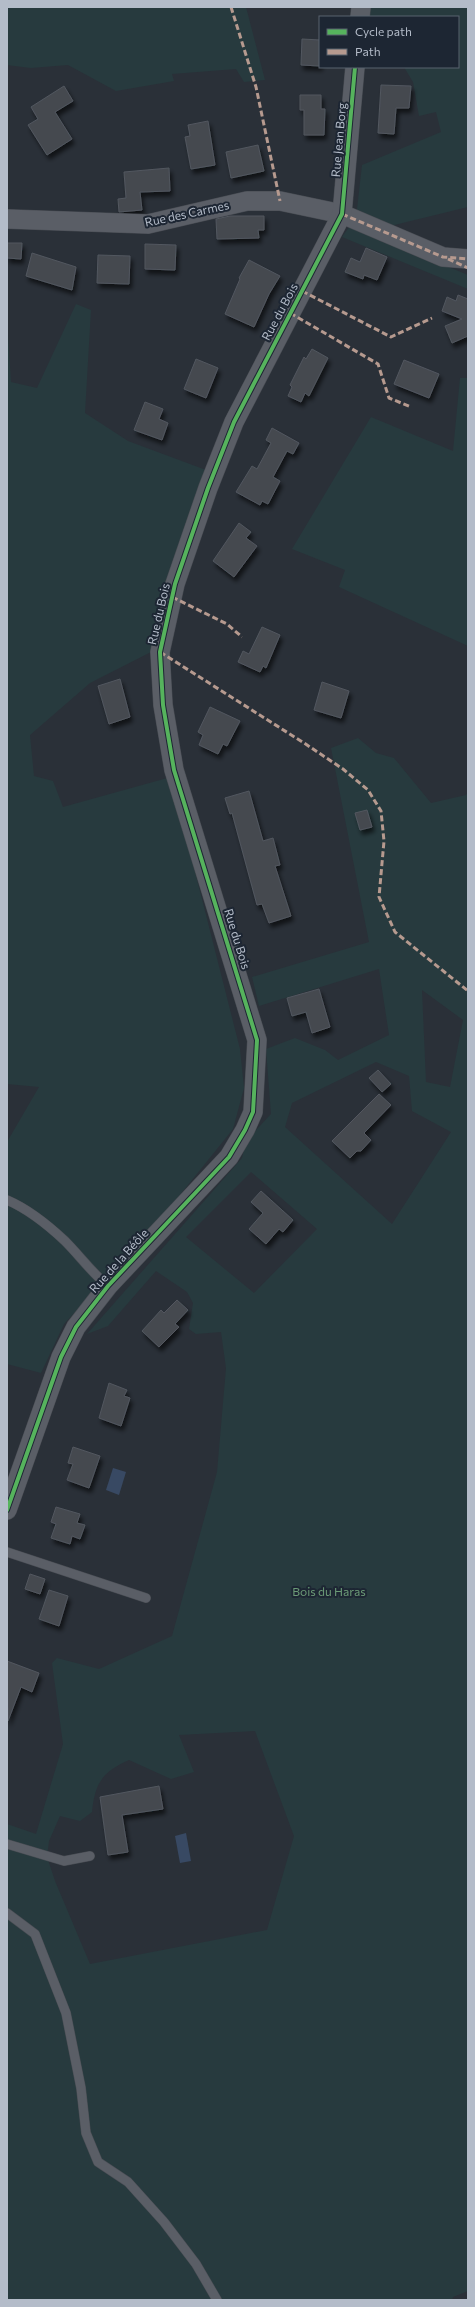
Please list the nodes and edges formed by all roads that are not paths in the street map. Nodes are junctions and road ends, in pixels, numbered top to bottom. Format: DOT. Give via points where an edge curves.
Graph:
graph roads {
  1 [pos="355,68"];
  2 [pos="342,214"];
  3 [pos="7,219"];
  4 [pos="443,257"];
  5 [pos="468,259"];
  6 [pos="468,268"];
  7 [pos="257,1040"];
  8 [pos="7,1200"];
  9 [pos="108,1286"];
  10 [pos="7,1510"];
  11 [pos="7,1552"];
  12 [pos="146,1598"];
  13 [pos="7,1844"];
  14 [pos="90,1856"];
  15 [pos="7,1913"];
  16 [pos="217,2300"];
  1 -- 2 [label="street, Rue Jean Borg"];
  2 -- 3 [label="street, Rue des Carmes" via="280,201 253,201 148,224"];
  2 -- 4 [label="street, Rue des Carmes"];
  2 -- 7 [label="street, Rue du Bois" via="234,422 175,584 160,652 163,705 174,770"];
  4 -- 5 [label="street"];
  4 -- 6 [label="street, Rue des Carmes"];
  7 -- 9 [label="street, Rue de la Béôle" via="253,1112 230,1157"];
  8 -- 9 [label="lane" via="29,1212 66,1241 93,1274"];
  9 -- 10 [label="street, Rue de la Béôle" via="76,1327 61,1357"];
  11 -- 12 [label="lane"];
  13 -- 14 [label="lane" via="64,1861"];
  15 -- 16 [label="lane" via="36,1934 66,2013 81,2088 86,2133 98,2162 128,2182 164,2222 196,2264"];
}
